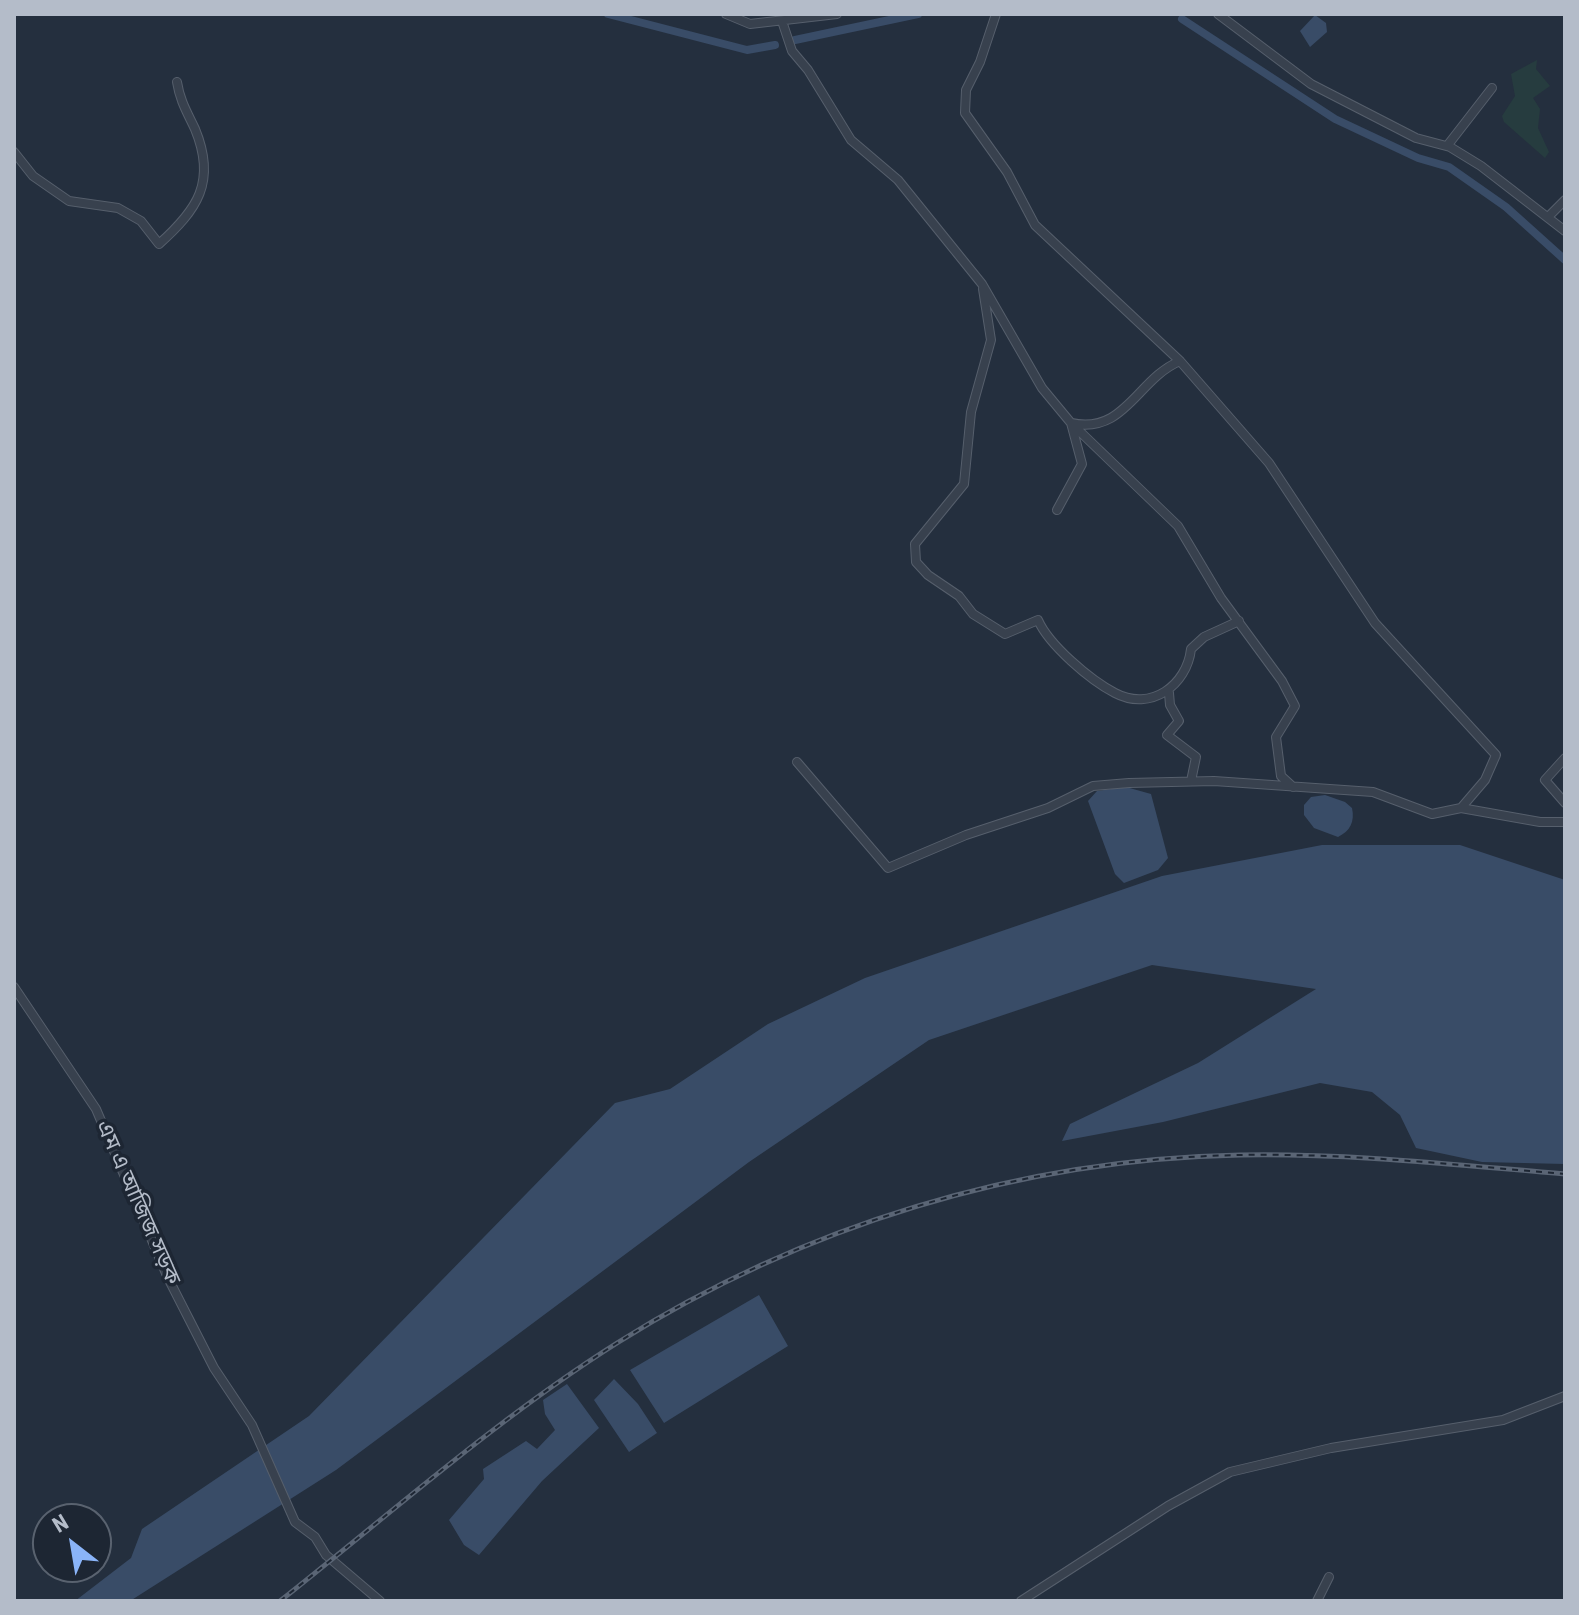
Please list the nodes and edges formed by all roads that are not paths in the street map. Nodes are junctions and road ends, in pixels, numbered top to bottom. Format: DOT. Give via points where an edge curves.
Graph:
graph roads {
  1 [pos="726,14"];
  2 [pos="837,14"];
  3 [pos="996,14"];
  4 [pos="1218,14"];
  5 [pos="782,21"];
  6 [pos="177,82"];
  7 [pos="1492,88"];
  8 [pos="1447,146"];
  9 [pos="14,152"];
  10 [pos="1565,200"];
  11 [pos="1548,217"];
  12 [pos="1565,231"];
  13 [pos="982,284"];
  14 [pos="1180,361"];
  15 [pos="1071,423"];
  16 [pos="1057,510"];
  17 [pos="1239,621"];
  18 [pos="1169,693"];
  19 [pos="1565,758"];
  20 [pos="797,762"];
  21 [pos="1191,781"];
  22 [pos="1293,787"];
  23 [pos="1565,803"];
  24 [pos="1461,808"];
  25 [pos="1565,822"];
  26 [pos="14,987"];
  27 [pos="1565,1396"];
  28 [pos="1329,1577"];
  29 [pos="380,1601"];
  30 [pos="1021,1601"];
  31 [pos="1317,1601"];
  1 -- 5 [label="street" via="750,24"];
  2 -- 5 [label="street"];
  3 -- 14 [label="street" via="966,90 965,113 1007,172 1035,225"];
  4 -- 8 [label="street" via="1311,84 1416,138"];
  5 -- 13 [label="street" via="792,51 851,140 898,180"];
  6 -- 9 [label="street" via="181,106 202,152 204,175 199,200 188,218 159,244 141,221 118,208 69,201 33,176"];
  7 -- 8 [label="street"];
  8 -- 11 [label="street" via="1514,188"];
  10 -- 11 [label="street"];
  11 -- 12 [label="street"];
  13 -- 15 [label="street" via="1042,388"];
  13 -- 18 [label="street" via="991,340 971,412 964,484 915,544 916,562 973,614 1005,634 1038,620 1052,643 1116,694 1142,699"];
  14 -- 15 [label="street" via="1160,370 1112,419 1091,427"];
  14 -- 24 [label="street" via="1269,463 1375,623 1496,755 1485,780"];
  15 -- 16 [label="street" via="1082,464"];
  15 -- 17 [label="street" via="1178,526"];
  17 -- 18 [label="street" via="1191,649 1190,666"];
  17 -- 22 [label="street" via="1295,706 1276,737 1281,776"];
  18 -- 21 [label="street" via="1179,721 1167,735 1196,757"];
  19 -- 23 [label="street" via="1545,780"];
  20 -- 21 [label="street" via="888,868 1093,786"];
  21 -- 22 [label="street"];
  22 -- 24 [label="street" via="1373,792 1432,814"];
  24 -- 25 [label="street"];
  26 -- 29 [label="street, এম এ আজিজ সড়ক" via="96,1109 168,1278 214,1368 252,1425 295,1522"];
  27 -- 30 [label="street" via="1503,1420 1331,1448 1230,1472"];
  28 -- 31 [label="street"];
}
